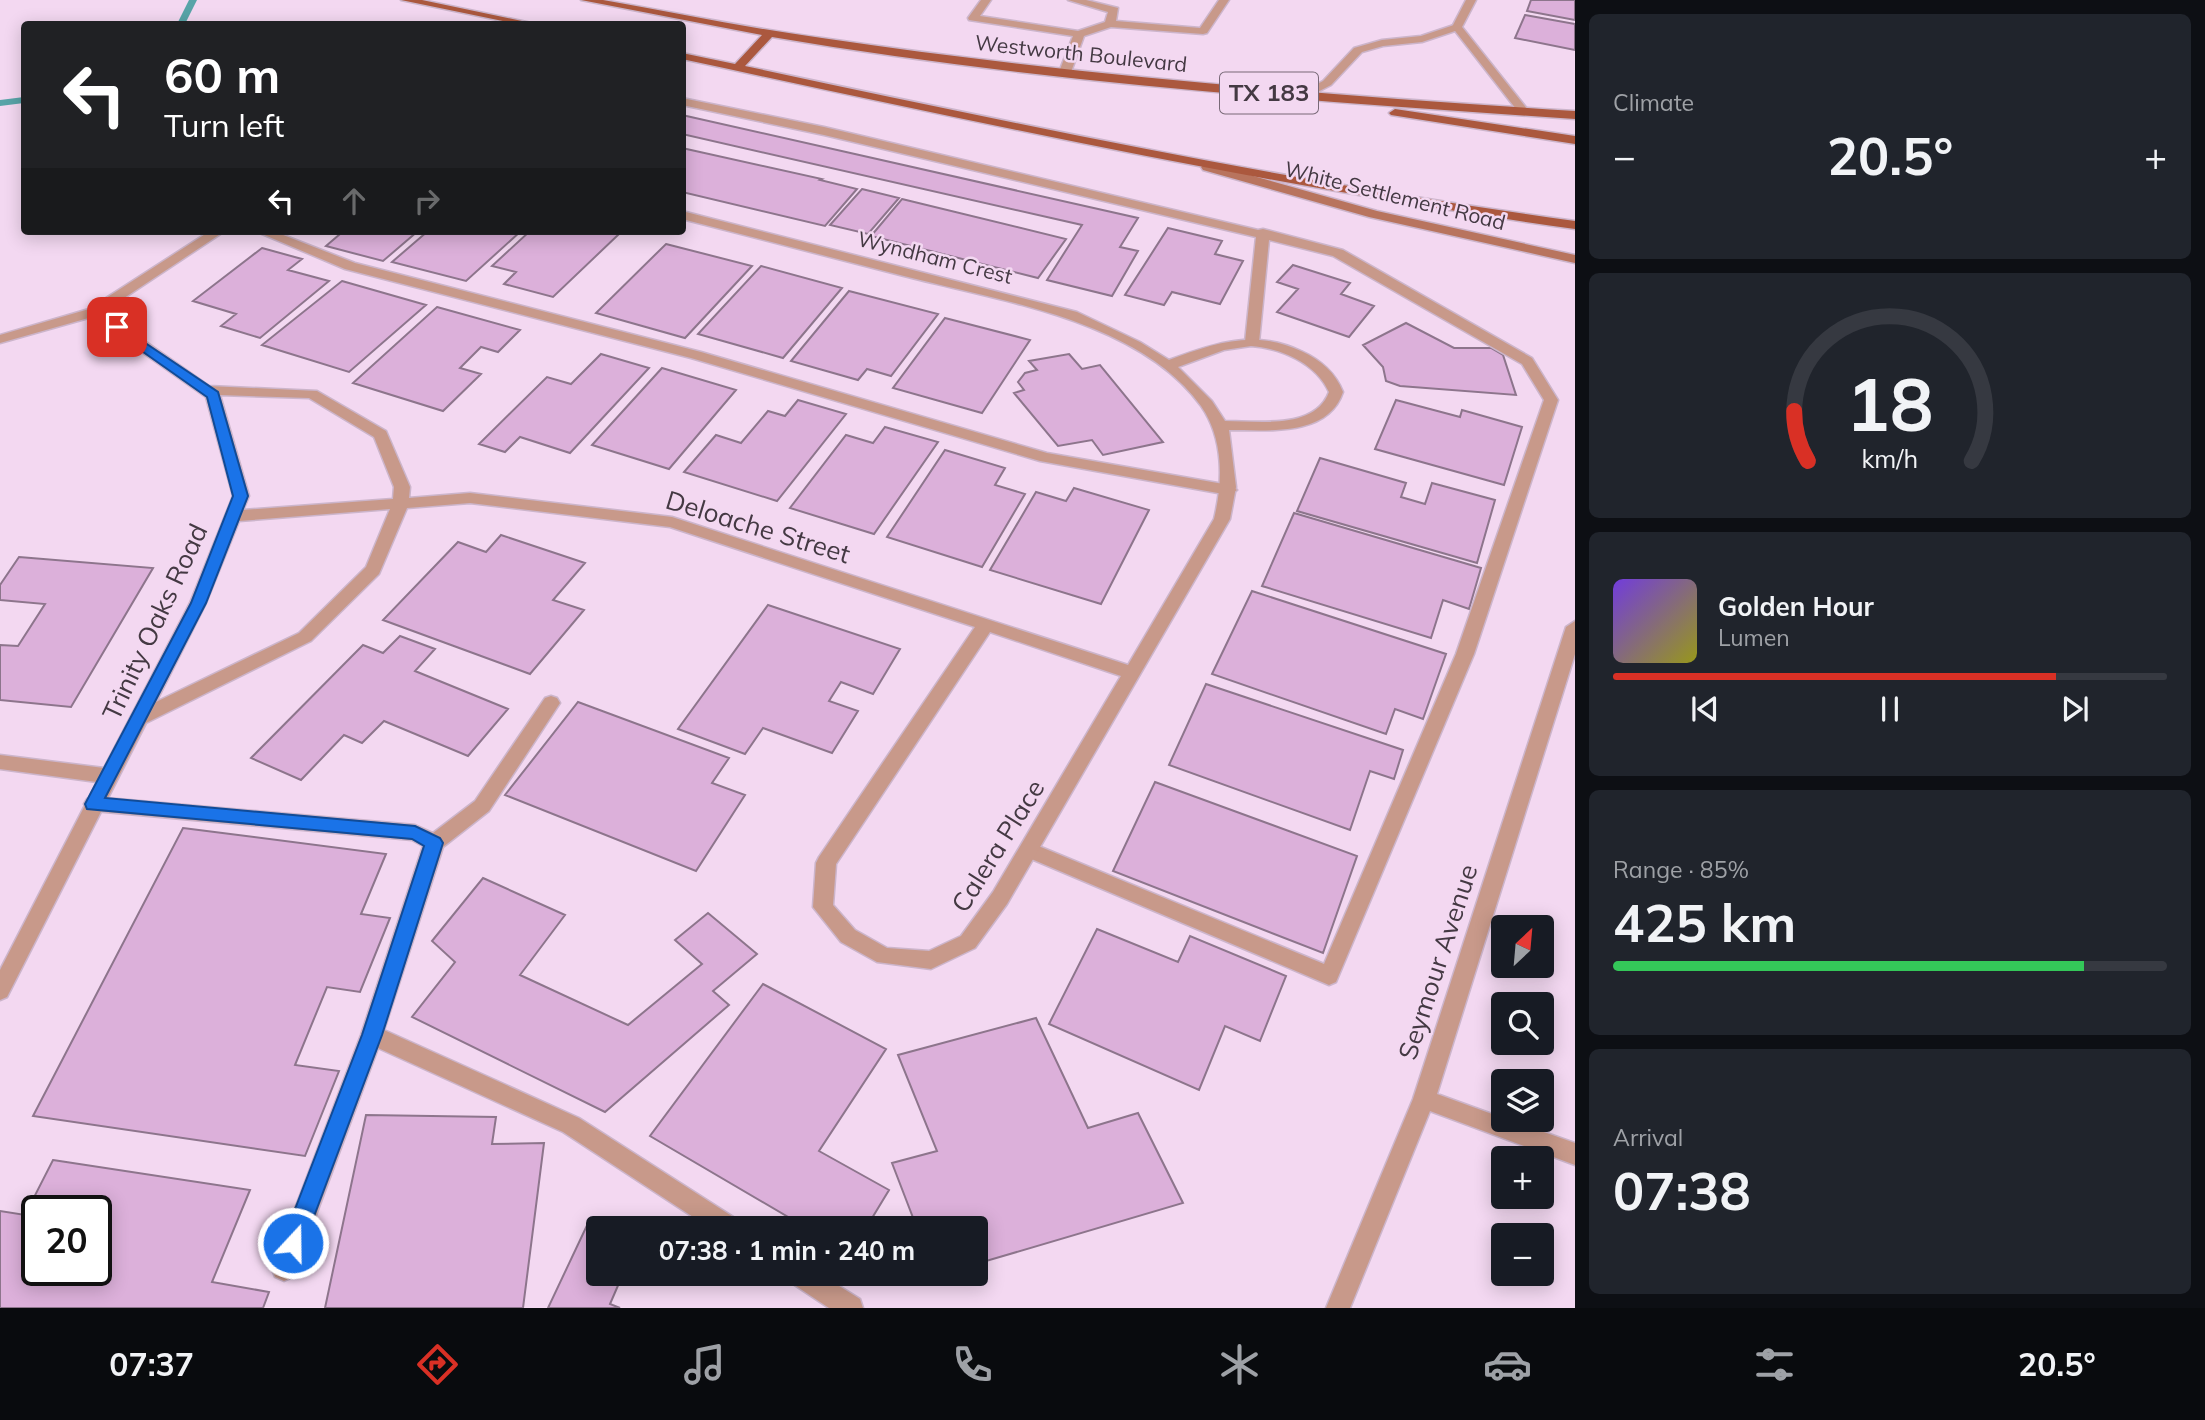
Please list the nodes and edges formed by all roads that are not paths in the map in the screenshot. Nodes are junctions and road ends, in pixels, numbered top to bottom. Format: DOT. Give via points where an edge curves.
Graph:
graph roads {
  1 [pos="406,0"];
  2 [pos="586,0"];
  3 [pos="986,0"];
  4 [pos="1073,0"];
  5 [pos="1224,0"];
  6 [pos="1471,0"];
  7 [pos="515,21"];
  8 [pos="1110,24"];
  9 [pos="1457,27"];
  10 [pos="770,33"];
  11 [pos="1079,34"];
  12 [pos="686,56"];
  13 [pos="738,68"];
  14 [pos="1065,72"];
  15 [pos="1302,96"];
  16 [pos="686,102"];
  17 [pos="1524,112"];
  18 [pos="1575,115"];
  19 [pos="1575,140"];
  20 [pos="1207,167"];
  21 [pos="686,216"];
  22 [pos="1575,225"];
  23 [pos="1263,233"];
  24 [pos="213,235"];
  25 [pos="271,235"];
  26 [pos="1575,259"];
  27 [pos="94,312"];
  28 [pos="0,339"];
  29 [pos="1252,342"];
  30 [pos="1168,366"];
  31 [pos="207,390"];
  32 [pos="1220,426"];
  33 [pos="1229,490"];
  34 [pos="401,503"];
  35 [pos="233,516"];
  36 [pos="985,626"];
  37 [pos="1575,627"];
  38 [pos="1130,672"];
  39 [pos="551,703"];
  40 [pos="140,718"];
  41 [pos="0,762"];
  42 [pos="110,776"];
  43 [pos="94,804"];
  44 [pos="434,843"];
  45 [pos="1029,850"];
  46 [pos="0,991"];
  47 [pos="372,1035"];
  48 [pos="1424,1099"];
  49 [pos="1575,1154"];
  50 [pos="712,1216"];
  51 [pos="284,1269"];
  52 [pos="817,1286"];
  53 [pos="851,1308"];
  54 [pos="1338,1308"];
  1 -- 7 [label="main road"];
  2 -- 10 [label="main road, Westworth Boulevard / TX 183"];
  3 -- 11 [label="street" via="973,18"];
  4 -- 8 [label="street" via="1114,10"];
  5 -- 8 [label="street" via="1203,31"];
  6 -- 9 [label="street"];
  8 -- 11 [label="street"];
  9 -- 15 [label="street" via="1422,39 1358,50 1327,83"];
  9 -- 17 [label="street"];
  10 -- 13 [label="main road"];
  10 -- 14 [label="main road, Westworth Boulevard / TX 183"];
  11 -- 14 [label="street"];
  12 -- 13 [label="main road"];
  13 -- 20 [label="main road"];
  14 -- 15 [label="main road, Westworth Boulevard / TX 183"];
  15 -- 17 [label="main road, Westworth Boulevard / TX 183"];
  15 -- 19 [label="main road"];
  16 -- 23 [label="street"];
  17 -- 18 [label="main road, Westworth Boulevard / TX 183"];
  20 -- 22 [label="main road"];
  20 -- 26 [label="main road, White Settlement Road" via="1374,214"];
  21 -- 30 [label="street, Wyndham Crest" via="1072,315 1113,332"];
  23 -- 29 [label="street"];
  23 -- 45 [label="street" via="1338,253 1527,361 1551,400 1465,654 1329,976"];
  24 -- 27 [label="street"];
  25 -- 33 [label="street" via="350,266 696,355 1045,457"];
  27 -- 28 [label="street"];
  27 -- 31 [label="street"];
  29 -- 30 [label="street" via="1202,352"];
  29 -- 32 [label="street" via="1284,349 1327,374 1336,392 1332,404 1321,415 1295,422"];
  30 -- 32 [label="street, Wyndham Crest" via="1203,400"];
  31 -- 34 [label="street" via="312,394 370,427 381,434 402,487"];
  31 -- 35 [label="street, Trinity Oaks Road" via="213,395 241,496"];
  32 -- 33 [label="street, Wyndham Crest"];
  33 -- 38 [label="street, Wyndham Crest" via="1222,519"];
  34 -- 35 [label="street, Deloache Street"];
  34 -- 36 [label="street, Deloache Street" via="470,498 672,522"];
  34 -- 40 [label="street" via="373,570 305,637"];
  35 -- 40 [label="street, Trinity Oaks Road" via="198,603"];
  36 -- 38 [label="street, Deloache Street"];
  36 -- 45 [label="street, Calera Place" via="826,863 823,907 848,936 884,956 931,960 968,943"];
  37 -- 48 [label="street, Seymour Avenue"];
  38 -- 45 [label="street, Calera Place"];
  39 -- 44 [label="street" via="482,807"];
  40 -- 42 [label="street, Trinity Oaks Road"];
  41 -- 42 [label="street"];
  42 -- 43 [label="street, Trinity Oaks Road"];
  43 -- 44 [label="street" via="415,833"];
  43 -- 46 [label="street, Trinity Oaks Road"];
  44 -- 47 [label="street"];
  47 -- 50 [label="street" via="572,1125"];
  47 -- 51 [label="street"];
  48 -- 49 [label="street"];
  48 -- 54 [label="street, Seymour Avenue"];
  52 -- 53 [label="street"];
}
